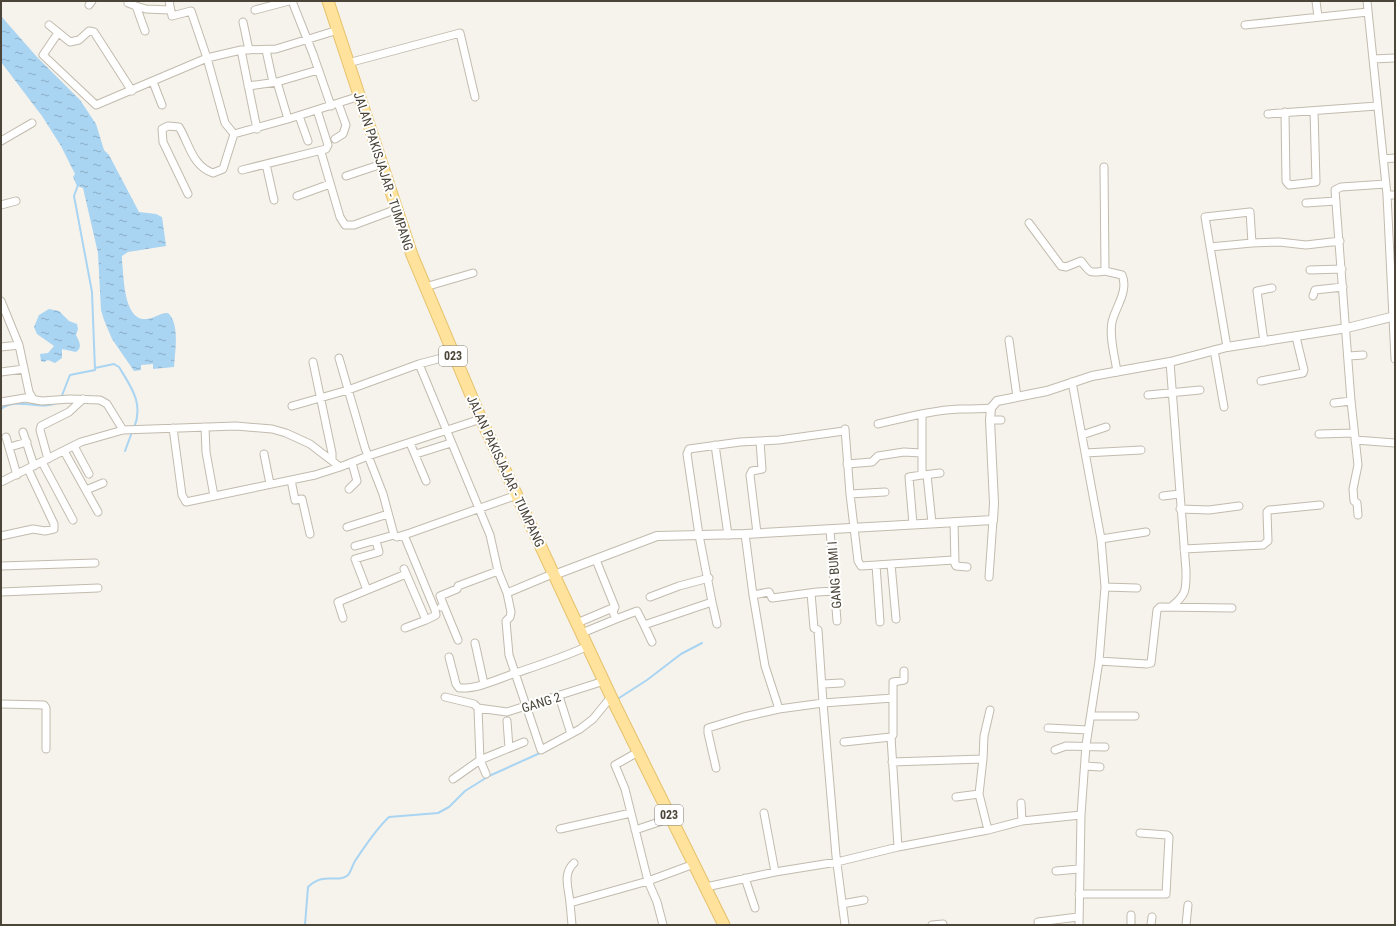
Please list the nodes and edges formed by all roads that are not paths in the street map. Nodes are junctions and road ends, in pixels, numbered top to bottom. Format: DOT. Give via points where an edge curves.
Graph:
graph roads {
  1 [pos="169,1"];
  2 [pos="290,1"];
  3 [pos="328,1"];
  4 [pos="1316,1"];
  5 [pos="1366,1"];
  6 [pos="128,3"];
  7 [pos="136,6"];
  8 [pos="170,10"];
  9 [pos="255,10"];
  10 [pos="1368,12"];
  11 [pos="1318,17"];
  12 [pos="243,22"];
  13 [pos="50,24"];
  14 [pos="1245,25"];
  15 [pos="338,30"];
  16 [pos="145,31"];
  17 [pos="58,33"];
  18 [pos="306,40"];
  19 [pos="241,50"];
  20 [pos="249,50"];
  21 [pos="266,50"];
  22 [pos="207,58"];
  23 [pos="1395,58"];
  24 [pos="1373,59"];
  25 [pos="348,62"];
  26 [pos="318,70"];
  27 [pos="153,82"];
  28 [pos="275,82"];
  29 [pos="248,86"];
  30 [pos="132,91"];
  31 [pos="360,96"];
  32 [pos="475,97"];
  33 [pos="338,103"];
  34 [pos="162,105"];
  35 [pos="330,106"];
  36 [pos="1377,106"];
  37 [pos="317,110"];
  38 [pos="1314,111"];
  39 [pos="1285,112"];
  40 [pos="1268,114"];
  41 [pos="299,116"];
  42 [pos="288,120"];
  43 [pos="32,123"];
  44 [pos="257,129"];
  45 [pos="234,134"];
  46 [pos="335,139"];
  47 [pos="1,140"];
  48 [pos="308,141"];
  49 [pos="320,152"];
  50 [pos="1395,158"];
  51 [pos="1383,159"];
  52 [pos="266,164"];
  53 [pos="382,164"];
  54 [pos="1104,167"];
  55 [pos="242,170"];
  56 [pos="346,176"];
  57 [pos="330,184"];
  58 [pos="1386,184"];
  59 [pos="188,194"];
  60 [pos="1387,195"];
  61 [pos="1395,195"];
  62 [pos="297,196"];
  63 [pos="274,200"];
  64 [pos="16,201"];
  65 [pos="1336,201"];
  66 [pos="1306,203"];
  67 [pos="1,205"];
  68 [pos="397,208"];
  69 [pos="1029,223"];
  70 [pos="1340,241"];
  71 [pos="1252,243"];
  72 [pos="1210,247"];
  73 [pos="1342,268"];
  74 [pos="1310,270"];
  75 [pos="1106,271"];
  76 [pos="473,273"];
  77 [pos="1343,287"];
  78 [pos="425,288"];
  79 [pos="1272,288"];
  80 [pos="1313,296"];
  81 [pos="1,301"];
  82 [pos="3,311"];
  83 [pos="1394,316"];
  84 [pos="1347,328"];
  85 [pos="1296,336"];
  86 [pos="1009,340"];
  87 [pos="1264,342"];
  88 [pos="19,345"];
  89 [pos="1,347"];
  90 [pos="1227,347"];
  91 [pos="1395,347"];
  92 [pos="1214,350"];
  93 [pos="453,355"];
  94 [pos="1363,355"];
  95 [pos="1349,356"];
  96 [pos="339,358"];
  97 [pos="1395,359"];
  98 [pos="313,362"];
  99 [pos="1170,362"];
  100 [pos="419,364"];
  101 [pos="24,369"];
  102 [pos="1,372"];
  103 [pos="1117,372"];
  104 [pos="1261,382"];
  105 [pos="1073,386"];
  106 [pos="348,390"];
  107 [pos="1200,390"];
  108 [pos="1173,392"];
  109 [pos="1148,395"];
  110 [pos="1018,397"];
  111 [pos="320,398"];
  112 [pos="33,399"];
  113 [pos="83,399"];
  114 [pos="1351,401"];
  115 [pos="1,402"];
  116 [pos="1334,403"];
  117 [pos="292,406"];
  118 [pos="1224,406"];
  119 [pos="991,408"];
  120 [pos="922,415"];
  121 [pos="481,419"];
  122 [pos="990,420"];
  123 [pos="1001,420"];
  124 [pos="878,424"];
  125 [pos="205,427"];
  126 [pos="1106,427"];
  127 [pos="173,428"];
  128 [pos="123,430"];
  129 [pos="23,432"];
  130 [pos="447,432"];
  131 [pos="1319,434"];
  132 [pos="1082,435"];
  133 [pos="6,437"];
  134 [pos="1355,437"];
  135 [pos="760,441"];
  136 [pos="27,442"];
  137 [pos="410,443"];
  138 [pos="451,443"];
  139 [pos="1395,443"];
  140 [pos="715,445"];
  141 [pos="74,446"];
  142 [pos="10,447"];
  143 [pos="1141,450"];
  144 [pos="64,451"];
  145 [pos="921,453"];
  146 [pos="1085,453"];
  147 [pos="264,454"];
  148 [pos="416,454"];
  149 [pos="368,456"];
  150 [pos="332,460"];
  151 [pos="45,461"];
  152 [pos="352,463"];
  153 [pos="847,464"];
  154 [pos="340,467"];
  155 [pos="31,468"];
  156 [pos="940,473"];
  157 [pos="17,474"];
  158 [pos="89,474"];
  159 [pos="924,475"];
  160 [pos="291,480"];
  161 [pos="1,481"];
  162 [pos="426,481"];
  163 [pos="103,483"];
  164 [pos="270,484"];
  165 [pos="349,489"];
  166 [pos="86,490"];
  167 [pos="885,492"];
  168 [pos="850,494"];
  169 [pos="1179,494"];
  170 [pos="517,495"];
  171 [pos="214,496"];
  172 [pos="1164,496"];
  173 [pos="1320,505"];
  174 [pos="1239,506"];
  175 [pos="481,509"];
  176 [pos="1180,510"];
  177 [pos="98,512"];
  178 [pos="388,514"];
  179 [pos="1358,515"];
  180 [pos="73,520"];
  181 [pos="993,520"];
  182 [pos="954,522"];
  183 [pos="932,523"];
  184 [pos="913,524"];
  185 [pos="347,527"];
  186 [pos="855,527"];
  187 [pos="830,530"];
  188 [pos="1146,532"];
  189 [pos="310,534"];
  190 [pos="728,534"];
  191 [pos="746,534"];
  192 [pos="757,534"];
  193 [pos="394,535"];
  194 [pos="404,535"];
  195 [pos="699,535"];
  196 [pos="1,536"];
  197 [pos="1102,539"];
  198 [pos="376,540"];
  199 [pos="355,546"];
  200 [pos="1184,549"];
  201 [pos="596,560"];
  202 [pos="954,560"];
  203 [pos="95,563"];
  204 [pos="891,564"];
  205 [pos="876,565"];
  206 [pos="1,566"];
  207 [pos="967,567"];
  208 [pos="498,571"];
  209 [pos="554,575"];
  210 [pos="989,577"];
  211 [pos="709,578"];
  212 [pos="1105,587"];
  213 [pos="98,588"];
  214 [pos="1137,588"];
  215 [pos="367,590"];
  216 [pos="1,592"];
  217 [pos="835,592"];
  218 [pos="506,593"];
  219 [pos="811,593"];
  220 [pos="753,595"];
  221 [pos="650,597"];
  222 [pos="712,602"];
  223 [pos="444,606"];
  224 [pos="1172,606"];
  225 [pos="615,607"];
  226 [pos="1232,608"];
  227 [pos="435,610"];
  228 [pos="343,618"];
  229 [pos="616,619"];
  230 [pos="896,619"];
  231 [pos="426,620"];
  232 [pos="837,621"];
  233 [pos="880,622"];
  234 [pos="717,624"];
  235 [pos="644,625"];
  236 [pos="405,628"];
  237 [pos="579,628"];
  238 [pos="458,640"];
  239 [pos="652,642"];
  240 [pos="475,643"];
  241 [pos="588,646"];
  242 [pos="449,657"];
  243 [pos="1099,661"];
  244 [pos="904,671"];
  245 [pos="515,674"];
  246 [pos="604,681"];
  247 [pos="842,683"];
  248 [pos="484,684"];
  249 [pos="822,684"];
  250 [pos="559,696"];
  251 [pos="445,697"];
  252 [pos="893,698"];
  253 [pos="613,700"];
  254 [pos="823,703"];
  255 [pos="1,704"];
  256 [pos="526,707"];
  257 [pos="478,708"];
  258 [pos="779,709"];
  259 [pos="990,710"];
  260 [pos="1091,716"];
  261 [pos="1135,716"];
  262 [pos="507,721"];
  263 [pos="1048,728"];
  264 [pos="1088,730"];
  265 [pos="571,734"];
  266 [pos="891,737"];
  267 [pos="524,742"];
  268 [pos="844,742"];
  269 [pos="1086,745"];
  270 [pos="1105,747"];
  271 [pos="509,748"];
  272 [pos="46,749"];
  273 [pos="1055,750"];
  274 [pos="638,752"];
  275 [pos="983,759"];
  276 [pos="480,760"];
  277 [pos="892,762"];
  278 [pos="1085,766"];
  279 [pos="1100,767"];
  280 [pos="716,768"];
  281 [pos="486,774"];
  282 [pos="453,779"];
  283 [pos="980,794"];
  284 [pos="956,797"];
  285 [pos="1021,803"];
  286 [pos="631,813"];
  287 [pos="764,813"];
  288 [pos="1081,815"];
  289 [pos="671,818"];
  290 [pos="1022,821"];
  291 [pos="560,829"];
  292 [pos="635,830"];
  293 [pos="988,830"];
  294 [pos="1140,833"];
  295 [pos="898,847"];
  296 [pos="837,862"];
  297 [pos="574,863"];
  298 [pos="694,864"];
  299 [pos="1079,869"];
  300 [pos="1056,871"];
  301 [pos="775,872"];
  302 [pos="745,878"];
  303 [pos="648,881"];
  304 [pos="706,887"];
  305 [pos="1079,894"];
  306 [pos="864,900"];
  307 [pos="570,902"];
  308 [pos="842,904"];
  309 [pos="1188,905"];
  310 [pos="755,908"];
  311 [pos="1131,915"];
  312 [pos="1078,917"];
  313 [pos="1152,917"];
  314 [pos="1038,922"];
  315 [pos="943,924"];
  316 [pos="572,925"];
  317 [pos="663,925"];
  318 [pos="724,925"];
  319 [pos="846,925"];
  320 [pos="932,925"];
  321 [pos="1079,925"];
  322 [pos="1131,925"];
  323 [pos="1151,925"];
  324 [pos="1186,925"];
  1 -- 8 [label="street"];
  2 -- 9 [label="street"];
  2 -- 18 [label="street"];
  3 -- 15 [label="main road, JALAN PAKISJAJAR - TUMPANG / 023"];
  4 -- 11 [label="street"];
  5 -- 10 [label="street"];
  6 -- 7 [label="street"];
  7 -- 8 [label="street"];
  7 -- 16 [label="street"];
  8 -- 22 [label="street" via="172,16 191,10"];
  10 -- 11 [label="street"];
  10 -- 24 [label="street"];
  11 -- 14 [label="street"];
  12 -- 20 [label="street"];
  13 -- 17 [label="street"];
  15 -- 18 [label="street"];
  15 -- 25 [label="main road, JALAN PAKISJAJAR - TUMPANG / 023"];
  17 -- 30 [label="street" via="74,42 89,31 94,32"];
  17 -- 30 [label="street" via="42,55 93,105"];
  18 -- 21 [label="street"];
  18 -- 26 [label="street"];
  19 -- 20 [label="street"];
  19 -- 22 [label="street"];
  19 -- 29 [label="street"];
  20 -- 21 [label="street"];
  21 -- 28 [label="street"];
  22 -- 27 [label="street"];
  22 -- 45 [label="street" via="225,123"];
  23 -- 24 [label="street"];
  24 -- 36 [label="street"];
  25 -- 31 [label="main road, JALAN PAKISJAJAR - TUMPANG / 023"];
  25 -- 32 [label="street" via="460,33"];
  26 -- 28 [label="street"];
  26 -- 35 [label="street"];
  27 -- 30 [label="street"];
  27 -- 34 [label="street"];
  28 -- 29 [label="street"];
  28 -- 42 [label="street"];
  29 -- 44 [label="street"];
  31 -- 33 [label="street"];
  31 -- 53 [label="main road, JALAN PAKISJAJAR - TUMPANG / 023"];
  33 -- 35 [label="street"];
  33 -- 46 [label="street" via="346,125 342,134"];
  35 -- 37 [label="street"];
  36 -- 38 [label="street"];
  36 -- 51 [label="street"];
  37 -- 41 [label="street"];
  37 -- 49 [label="street" via="328,145"];
  38 -- 39 [label="street"];
  38 -- 39 [label="street" via="1316,182 1289,185 1286,181"];
  39 -- 40 [label="street"];
  41 -- 42 [label="street"];
  41 -- 48 [label="street"];
  42 -- 44 [label="street"];
  43 -- 47 [label="street"];
  44 -- 45 [label="street"];
  45 -- 59 [label="street" via="223,169 213,173 202,167 195,159 179,127 168,126 162,129 163,142"];
  49 -- 52 [label="street"];
  49 -- 57 [label="street"];
  50 -- 51 [label="street"];
  51 -- 58 [label="street"];
  52 -- 55 [label="street"];
  52 -- 63 [label="street"];
  53 -- 56 [label="street"];
  53 -- 68 [label="main road, JALAN PAKISJAJAR - TUMPANG / 023"];
  54 -- 75 [label="street"];
  57 -- 62 [label="street"];
  57 -- 68 [label="street" via="345,225 354,225"];
  58 -- 60 [label="street"];
  58 -- 65 [label="street" via="1337,188"];
  60 -- 61 [label="street"];
  60 -- 83 [label="street"];
  64 -- 67 [label="street"];
  65 -- 66 [label="street"];
  65 -- 70 [label="street"];
  68 -- 78 [label="main road, JALAN PAKISJAJAR - TUMPANG / 023"];
  69 -- 75 [label="street" via="1060,266 1066,267 1081,261 1091,273"];
  70 -- 71 [label="street" via="1306,245"];
  70 -- 73 [label="street"];
  71 -- 72 [label="street"];
  71 -- 72 [label="street" via="1250,212 1221,214 1205,217"];
  72 -- 90 [label="street"];
  73 -- 74 [label="street"];
  73 -- 77 [label="street"];
  75 -- 103 [label="street" via="1120,274 1124,278 1122,298 1112,323"];
  76 -- 78 [label="street"];
  77 -- 80 [label="street" via="1315,290"];
  77 -- 84 [label="street"];
  78 -- 93 [label="main road, JALAN PAKISJAJAR - TUMPANG / 023"];
  79 -- 87 [label="street" via="1257,291"];
  81 -- 82 [label="street"];
  82 -- 88 [label="street"];
  83 -- 84 [label="street"];
  83 -- 91 [label="street"];
  84 -- 85 [label="street"];
  84 -- 95 [label="street"];
  85 -- 87 [label="street"];
  85 -- 104 [label="street" via="1304,373"];
  86 -- 110 [label="street"];
  87 -- 90 [label="street"];
  88 -- 89 [label="street"];
  88 -- 101 [label="street"];
  90 -- 92 [label="street"];
  91 -- 97 [label="street"];
  92 -- 99 [label="street"];
  92 -- 118 [label="street"];
  93 -- 100 [label="street"];
  93 -- 121 [label="main road, JALAN PAKISJAJAR - TUMPANG / 023"];
  94 -- 95 [label="street"];
  95 -- 114 [label="street"];
  96 -- 106 [label="street"];
  98 -- 111 [label="street"];
  99 -- 103 [label="street"];
  99 -- 108 [label="street"];
  100 -- 106 [label="street"];
  100 -- 130 [label="street"];
  101 -- 102 [label="street"];
  101 -- 112 [label="street"];
  103 -- 105 [label="street"];
  105 -- 110 [label="street"];
  105 -- 132 [label="street"];
  106 -- 111 [label="street"];
  106 -- 149 [label="street"];
  107 -- 108 [label="street"];
  108 -- 109 [label="street"];
  108 -- 169 [label="street"];
  110 -- 119 [label="street" via="997,402"];
  111 -- 117 [label="street"];
  111 -- 150 [label="street"];
  112 -- 113 [label="street"];
  112 -- 115 [label="street"];
  113 -- 128 [label="street" via="104,401"];
  113 -- 151 [label="street" via="69,412 41,426"];
  114 -- 116 [label="street"];
  114 -- 134 [label="street"];
  119 -- 120 [label="street" via="959,409"];
  119 -- 122 [label="street"];
  120 -- 124 [label="street"];
  120 -- 145 [label="street"];
  121 -- 130 [label="street"];
  121 -- 170 [label="main road, JALAN PAKISJAJAR - TUMPANG / 023"];
  122 -- 123 [label="street"];
  122 -- 181 [label="street"];
  125 -- 127 [label="street"];
  125 -- 150 [label="street" via="272,429 310,444"];
  125 -- 171 [label="street" via="206,452"];
  126 -- 132 [label="street"];
  127 -- 128 [label="street"];
  127 -- 171 [label="street" via="184,500 188,502"];
  128 -- 141 [label="street" via="90,438"];
  129 -- 136 [label="street"];
  130 -- 137 [label="street"];
  130 -- 138 [label="street"];
  131 -- 134 [label="street"];
  132 -- 146 [label="street"];
  133 -- 142 [label="street"];
  134 -- 139 [label="street"];
  134 -- 179 [label="street" via="1358,465 1353,489"];
  135 -- 140 [label="street"];
  135 -- 153 [label="street" via="844,430"];
  135 -- 192 [label="street" via="762,469 752,471 750,475"];
  136 -- 142 [label="street"];
  136 -- 155 [label="street"];
  137 -- 148 [label="street"];
  137 -- 149 [label="street"];
  138 -- 148 [label="street"];
  138 -- 175 [label="street"];
  140 -- 190 [label="street"];
  140 -- 195 [label="street" via="692,447 687,451"];
  141 -- 144 [label="street"];
  141 -- 158 [label="street"];
  142 -- 157 [label="street"];
  143 -- 146 [label="street"];
  144 -- 151 [label="street"];
  144 -- 166 [label="street"];
  145 -- 153 [label="street" via="904,452 878,456 872,462"];
  145 -- 159 [label="street"];
  146 -- 197 [label="street"];
  147 -- 164 [label="street"];
  148 -- 162 [label="street"];
  149 -- 152 [label="street"];
  149 -- 178 [label="street"];
  150 -- 154 [label="street"];
  151 -- 155 [label="street"];
  151 -- 180 [label="street"];
  152 -- 154 [label="street"];
  152 -- 165 [label="street" via="357,481"];
  153 -- 168 [label="street"];
  154 -- 160 [label="street"];
  155 -- 157 [label="street"];
  155 -- 196 [label="street" via="54,529 33,529"];
  156 -- 159 [label="street"];
  157 -- 161 [label="street"];
  159 -- 183 [label="street"];
  159 -- 184 [label="street" via="909,477"];
  160 -- 164 [label="street"];
  160 -- 189 [label="street" via="295,500 302,500"];
  163 -- 166 [label="street"];
  164 -- 171 [label="street"];
  166 -- 177 [label="street"];
  167 -- 168 [label="street"];
  168 -- 186 [label="street"];
  169 -- 172 [label="street"];
  169 -- 176 [label="street"];
  170 -- 175 [label="street"];
  170 -- 209 [label="main road, JALAN PAKISJAJAR - TUMPANG / 023"];
  173 -- 200 [label="street" via="1269,510 1268,541 1263,545"];
  174 -- 176 [label="street"];
  175 -- 194 [label="street"];
  175 -- 208 [label="street"];
  176 -- 200 [label="street"];
  178 -- 185 [label="street"];
  178 -- 193 [label="street"];
  181 -- 182 [label="street"];
  181 -- 210 [label="street"];
  182 -- 183 [label="street"];
  182 -- 202 [label="street"];
  183 -- 184 [label="street"];
  184 -- 186 [label="street"];
  186 -- 187 [label="street"];
  186 -- 205 [label="street" via="859,564"];
  187 -- 192 [label="street"];
  187 -- 217 [label="street, GANG BUMI I"];
  188 -- 197 [label="street"];
  190 -- 191 [label="street"];
  190 -- 195 [label="street"];
  191 -- 192 [label="street"];
  191 -- 220 [label="street"];
  193 -- 194 [label="street"];
  193 -- 198 [label="street"];
  194 -- 227 [label="street"];
  195 -- 201 [label="street" via="657,536"];
  195 -- 211 [label="street"];
  197 -- 212 [label="street"];
  198 -- 199 [label="street"];
  198 -- 215 [label="street" via="379,552 355,559"];
  200 -- 224 [label="street" via="1186,589 1184,595"];
  201 -- 209 [label="street"];
  201 -- 225 [label="street"];
  202 -- 204 [label="street"];
  202 -- 207 [label="street" via="956,566"];
  203 -- 206 [label="street"];
  204 -- 205 [label="street"];
  204 -- 230 [label="street"];
  205 -- 233 [label="street"];
  208 -- 218 [label="street"];
  208 -- 223 [label="street" via="458,586 440,596"];
  209 -- 218 [label="street"];
  209 -- 237 [label="main road, JALAN PAKISJAJAR - TUMPANG / 023"];
  211 -- 221 [label="street"];
  211 -- 222 [label="street"];
  212 -- 214 [label="street"];
  212 -- 243 [label="street"];
  213 -- 216 [label="street"];
  215 -- 228 [label="street" via="338,602"];
  215 -- 231 [label="street" via="405,572"];
  217 -- 219 [label="street"];
  217 -- 232 [label="street, GANG BUMI I"];
  218 -- 245 [label="street" via="511,612 506,621 506,634"];
  219 -- 220 [label="street" via="772,598 769,592"];
  219 -- 249 [label="street" via="814,628 818,630"];
  220 -- 258 [label="street" via="767,672"];
  222 -- 234 [label="street"];
  222 -- 235 [label="street"];
  223 -- 227 [label="street"];
  223 -- 238 [label="street"];
  224 -- 226 [label="street"];
  224 -- 243 [label="street" via="1160,607 1157,610 1151,663"];
  225 -- 229 [label="street" via="613,612"];
  225 -- 237 [label="street"];
  227 -- 231 [label="street" via="437,615"];
  229 -- 235 [label="street" via="637,610"];
  229 -- 237 [label="street"];
  231 -- 236 [label="street"];
  235 -- 239 [label="street"];
  237 -- 241 [label="main road, JALAN PAKISJAJAR - TUMPANG / 023"];
  240 -- 248 [label="street"];
  241 -- 245 [label="street" via="565,657"];
  241 -- 246 [label="main road, JALAN PAKISJAJAR - TUMPANG / 023"];
  242 -- 248 [label="street" via="459,688"];
  243 -- 260 [label="street"];
  244 -- 252 [label="street" via="904,680 893,682"];
  245 -- 248 [label="street"];
  245 -- 256 [label="street"];
  246 -- 250 [label="street, GANG 2"];
  246 -- 253 [label="main road, JALAN PAKISJAJAR - TUMPANG / 023"];
  247 -- 249 [label="street"];
  249 -- 254 [label="street"];
  250 -- 256 [label="street, GANG 2"];
  250 -- 265 [label="street"];
  251 -- 257 [label="street, GANG 2" via="474,704"];
  252 -- 254 [label="street"];
  252 -- 266 [label="street"];
  253 -- 265 [label="street" via="593,719"];
  253 -- 274 [label="main road, JALAN PAKISJAJAR - TUMPANG / 023"];
  254 -- 258 [label="street"];
  254 -- 296 [label="street"];
  255 -- 272 [label="street" via="44,705"];
  256 -- 257 [label="street, GANG 2" via="502,712"];
  256 -- 265 [label="street" via="541,750"];
  257 -- 276 [label="street"];
  258 -- 280 [label="street" via="708,728"];
  259 -- 275 [label="street" via="984,736"];
  260 -- 261 [label="street"];
  260 -- 264 [label="street"];
  262 -- 271 [label="street"];
  263 -- 264 [label="street"];
  264 -- 269 [label="street"];
  266 -- 268 [label="street"];
  266 -- 277 [label="street"];
  267 -- 271 [label="street"];
  269 -- 270 [label="street"];
  269 -- 273 [label="street" via="1064,746"];
  269 -- 278 [label="street"];
  271 -- 276 [label="street"];
  274 -- 286 [label="street" via="615,764"];
  274 -- 289 [label="main road, JALAN PAKISJAJAR - TUMPANG / 023"];
  275 -- 277 [label="street"];
  275 -- 283 [label="street"];
  276 -- 281 [label="street"];
  276 -- 282 [label="street"];
  277 -- 295 [label="street"];
  278 -- 279 [label="street"];
  278 -- 288 [label="street"];
  283 -- 284 [label="street"];
  283 -- 293 [label="street"];
  285 -- 290 [label="street"];
  286 -- 291 [label="street"];
  286 -- 292 [label="street"];
  287 -- 301 [label="street"];
  288 -- 290 [label="street"];
  288 -- 299 [label="street"];
  289 -- 292 [label="street"];
  289 -- 298 [label="main road, JALAN PAKISJAJAR - TUMPANG / 023"];
  290 -- 293 [label="street"];
  292 -- 303 [label="street"];
  293 -- 295 [label="street"];
  294 -- 305 [label="street" via="1168,837 1166,894"];
  295 -- 296 [label="street"];
  296 -- 301 [label="street"];
  296 -- 308 [label="street"];
  297 -- 307 [label="street" via="567,876"];
  298 -- 303 [label="street"];
  298 -- 304 [label="main road, JALAN PAKISJAJAR - TUMPANG / 023"];
  299 -- 300 [label="street"];
  299 -- 305 [label="street"];
  301 -- 302 [label="street"];
  302 -- 304 [label="street"];
  302 -- 310 [label="street"];
  303 -- 307 [label="street"];
  303 -- 317 [label="street"];
  304 -- 318 [label="main road, JALAN PAKISJAJAR - TUMPANG / 023"];
  305 -- 312 [label="street"];
  306 -- 308 [label="street"];
  307 -- 316 [label="street"];
  308 -- 319 [label="street"];
  309 -- 324 [label="street"];
  311 -- 322 [label="street"];
  312 -- 314 [label="street"];
  312 -- 321 [label="street"];
  313 -- 323 [label="street"];
  315 -- 320 [label="street"];
}
